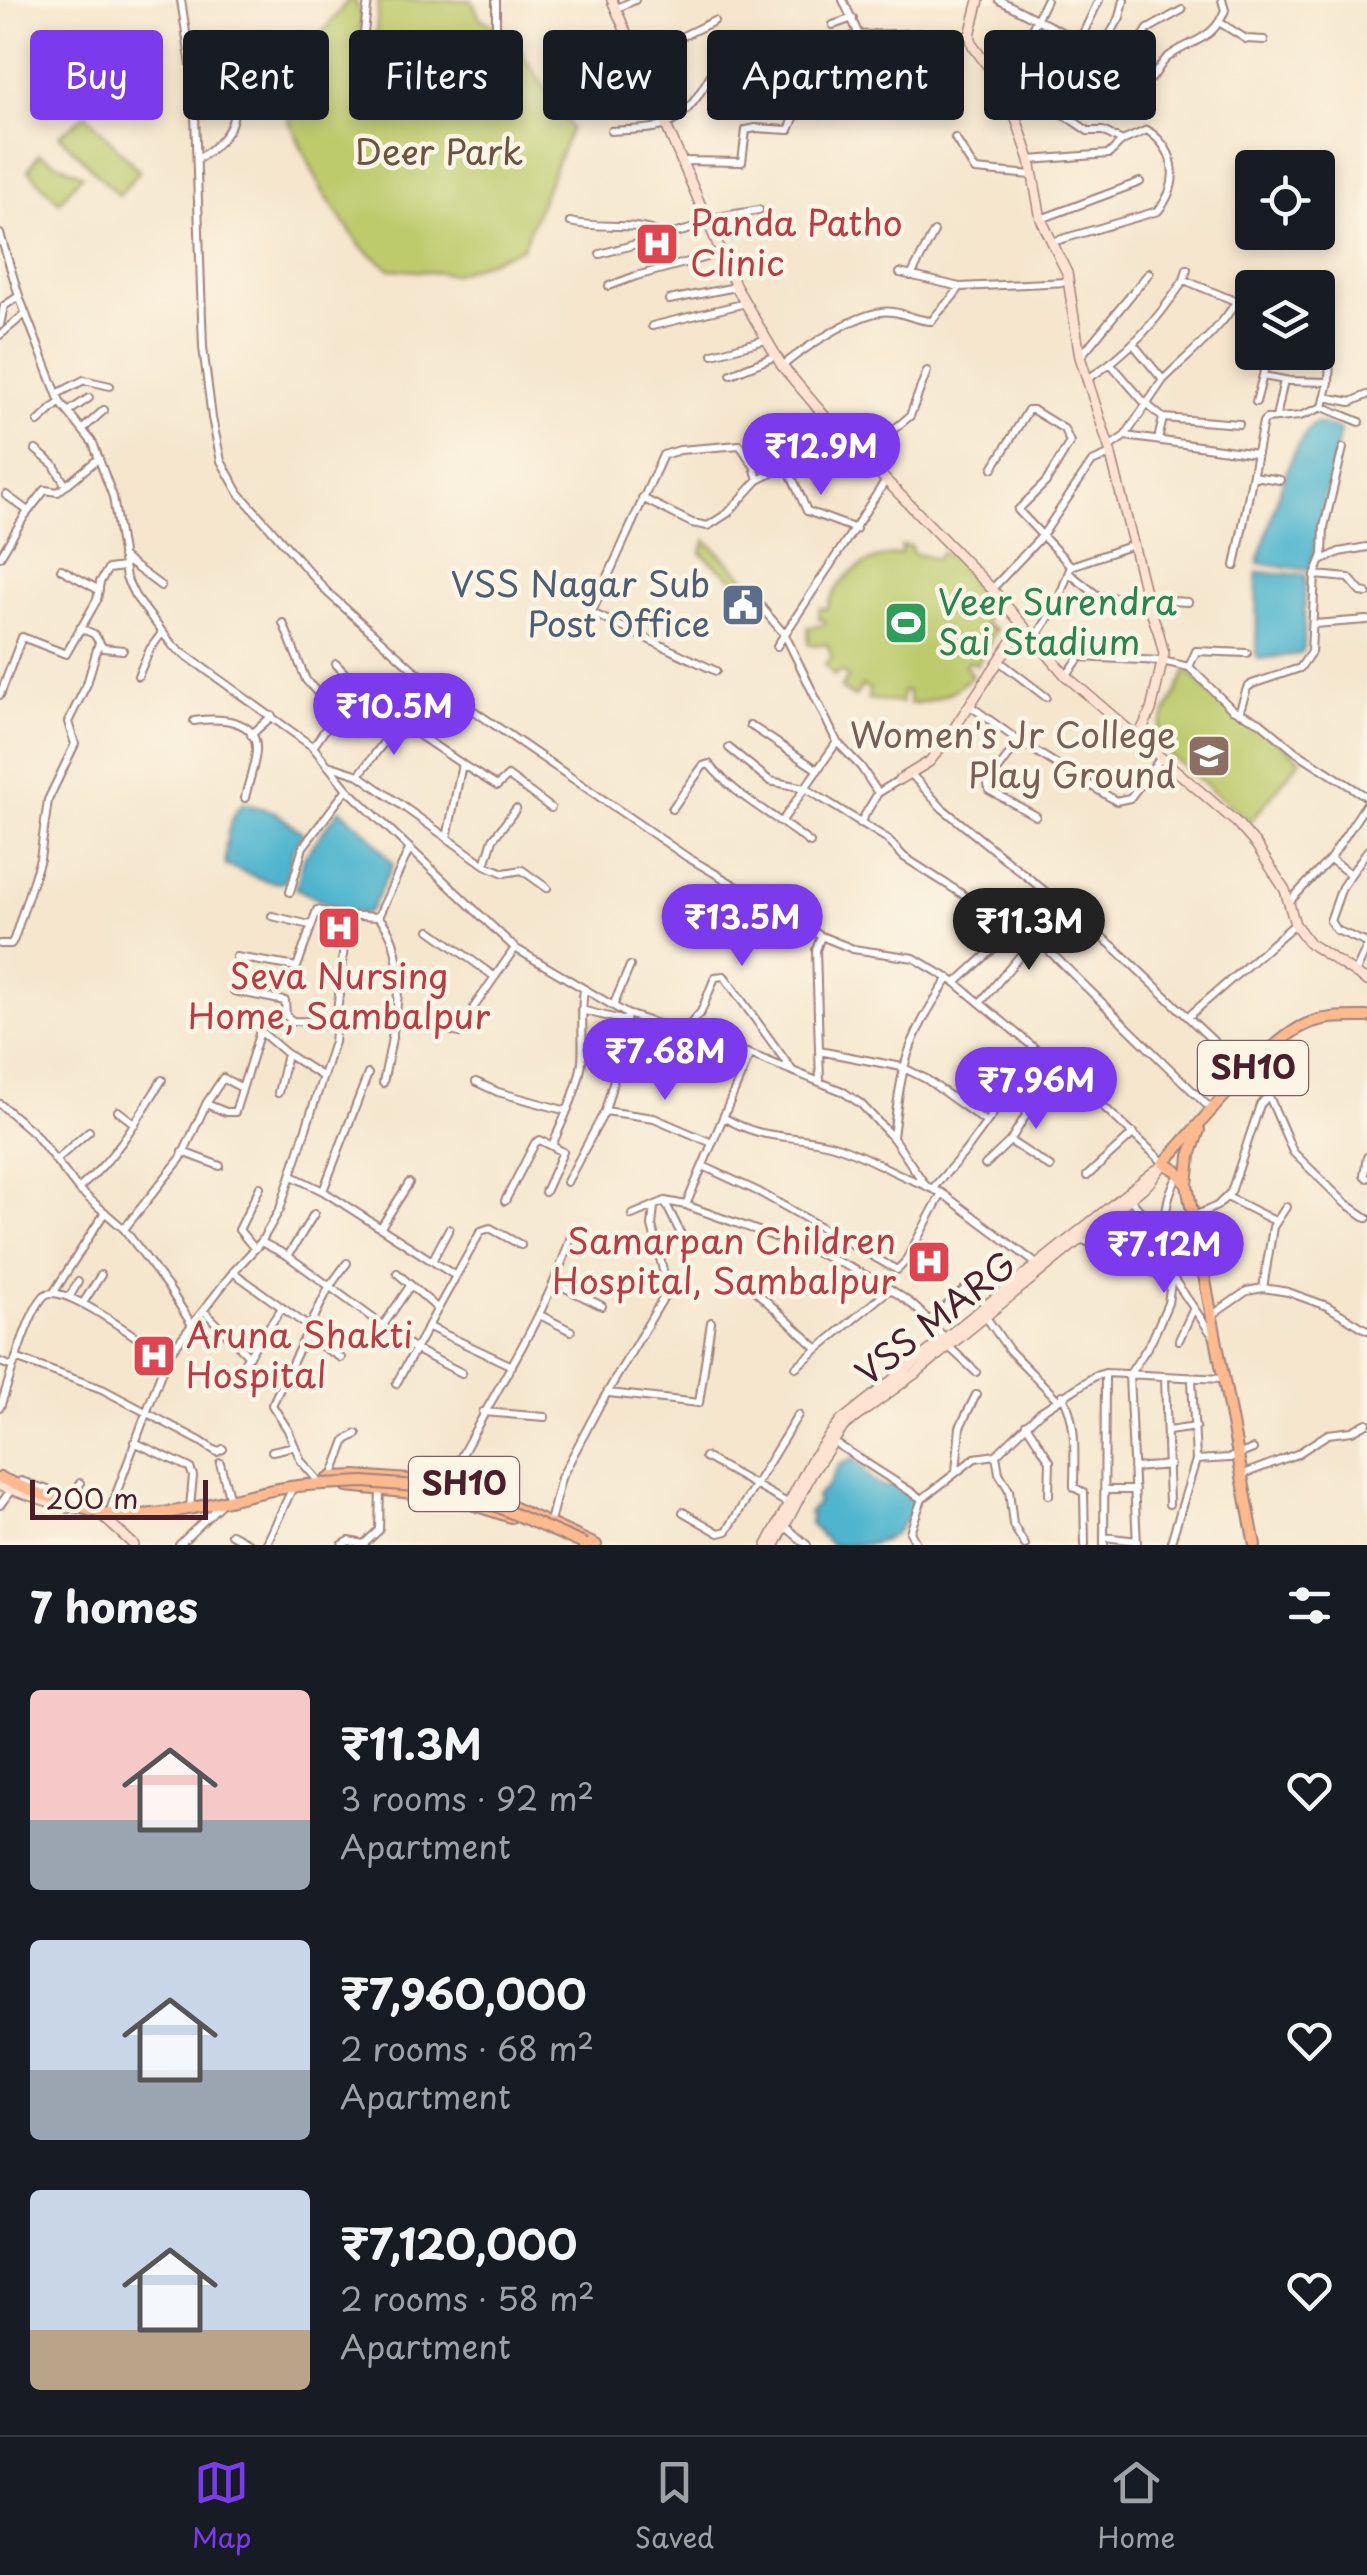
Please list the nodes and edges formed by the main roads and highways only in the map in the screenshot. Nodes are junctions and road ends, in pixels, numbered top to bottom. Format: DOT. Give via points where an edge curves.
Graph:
graph roads {
  1 [pos="979,0"];
  2 [pos="614,5"];
  3 [pos="1022,626"];
  4 [pos="1138,738"];
  5 [pos="899,780"];
  6 [pos="1367,982"];
  7 [pos="1367,1016"];
  8 [pos="1201,1125"];
  9 [pos="1162,1166"];
  10 [pos="1183,1180"];
  11 [pos="987,1311"];
  12 [pos="843,1424"];
  13 [pos="379,1483"];
  14 [pos="2,1484"];
  15 [pos="321,1484"];
  16 [pos="86,1507"];
  17 [pos="548,1527"];
  18 [pos="1255,1544"];
  19 [pos="134,1545"];
  20 [pos="573,1545"];
  21 [pos="586,1545"];
  22 [pos="596,1545"];
  23 [pos="767,1545"];
  24 [pos="775,1545"];
  1 -- 4 [label="main road" via="970,36 1007,96 1030,160 1041,219 1066,273 1086,380 1160,634 1162,661"];
  2 -- 3 [label="main road" via="736,286 782,366"];
  3 -- 4 [label="main road" via="1066,676"];
  3 -- 5 [label="main road" via="943,745"];
  4 -- 6 [label="main road" via="1256,846 1290,902 1295,924 1318,951"];
  7 -- 8 [label="main road, SH10" via="1306,1025"];
  8 -- 9 [label="main road, SH10"];
  8 -- 10 [label="main road"];
  9 -- 10 [label="main road"];
  9 -- 11 [label="main road"];
  9 -- 11 [label="main road, VSS MARG"];
  10 -- 18 [label="main road"];
  11 -- 12 [label="main road, VSS MARG"];
  12 -- 23 [label="main road" via="822,1444"];
  12 -- 24 [label="main road, VSS MARG"];
  13 -- 15 [label="main road"];
  13 -- 15 [label="main road, SH10" via="332,1477"];
  13 -- 17 [label="main road"];
  13 -- 17 [label="main road, SH10" via="462,1484"];
  14 -- 16 [label="main road"];
  15 -- 16 [label="main road" via="152,1513"];
  15 -- 21 [label="main road, bridge" via="466,1493"];
  16 -- 19 [label="main road"];
  17 -- 20 [label="main road"];
  17 -- 22 [label="main road, SH10"];
}
